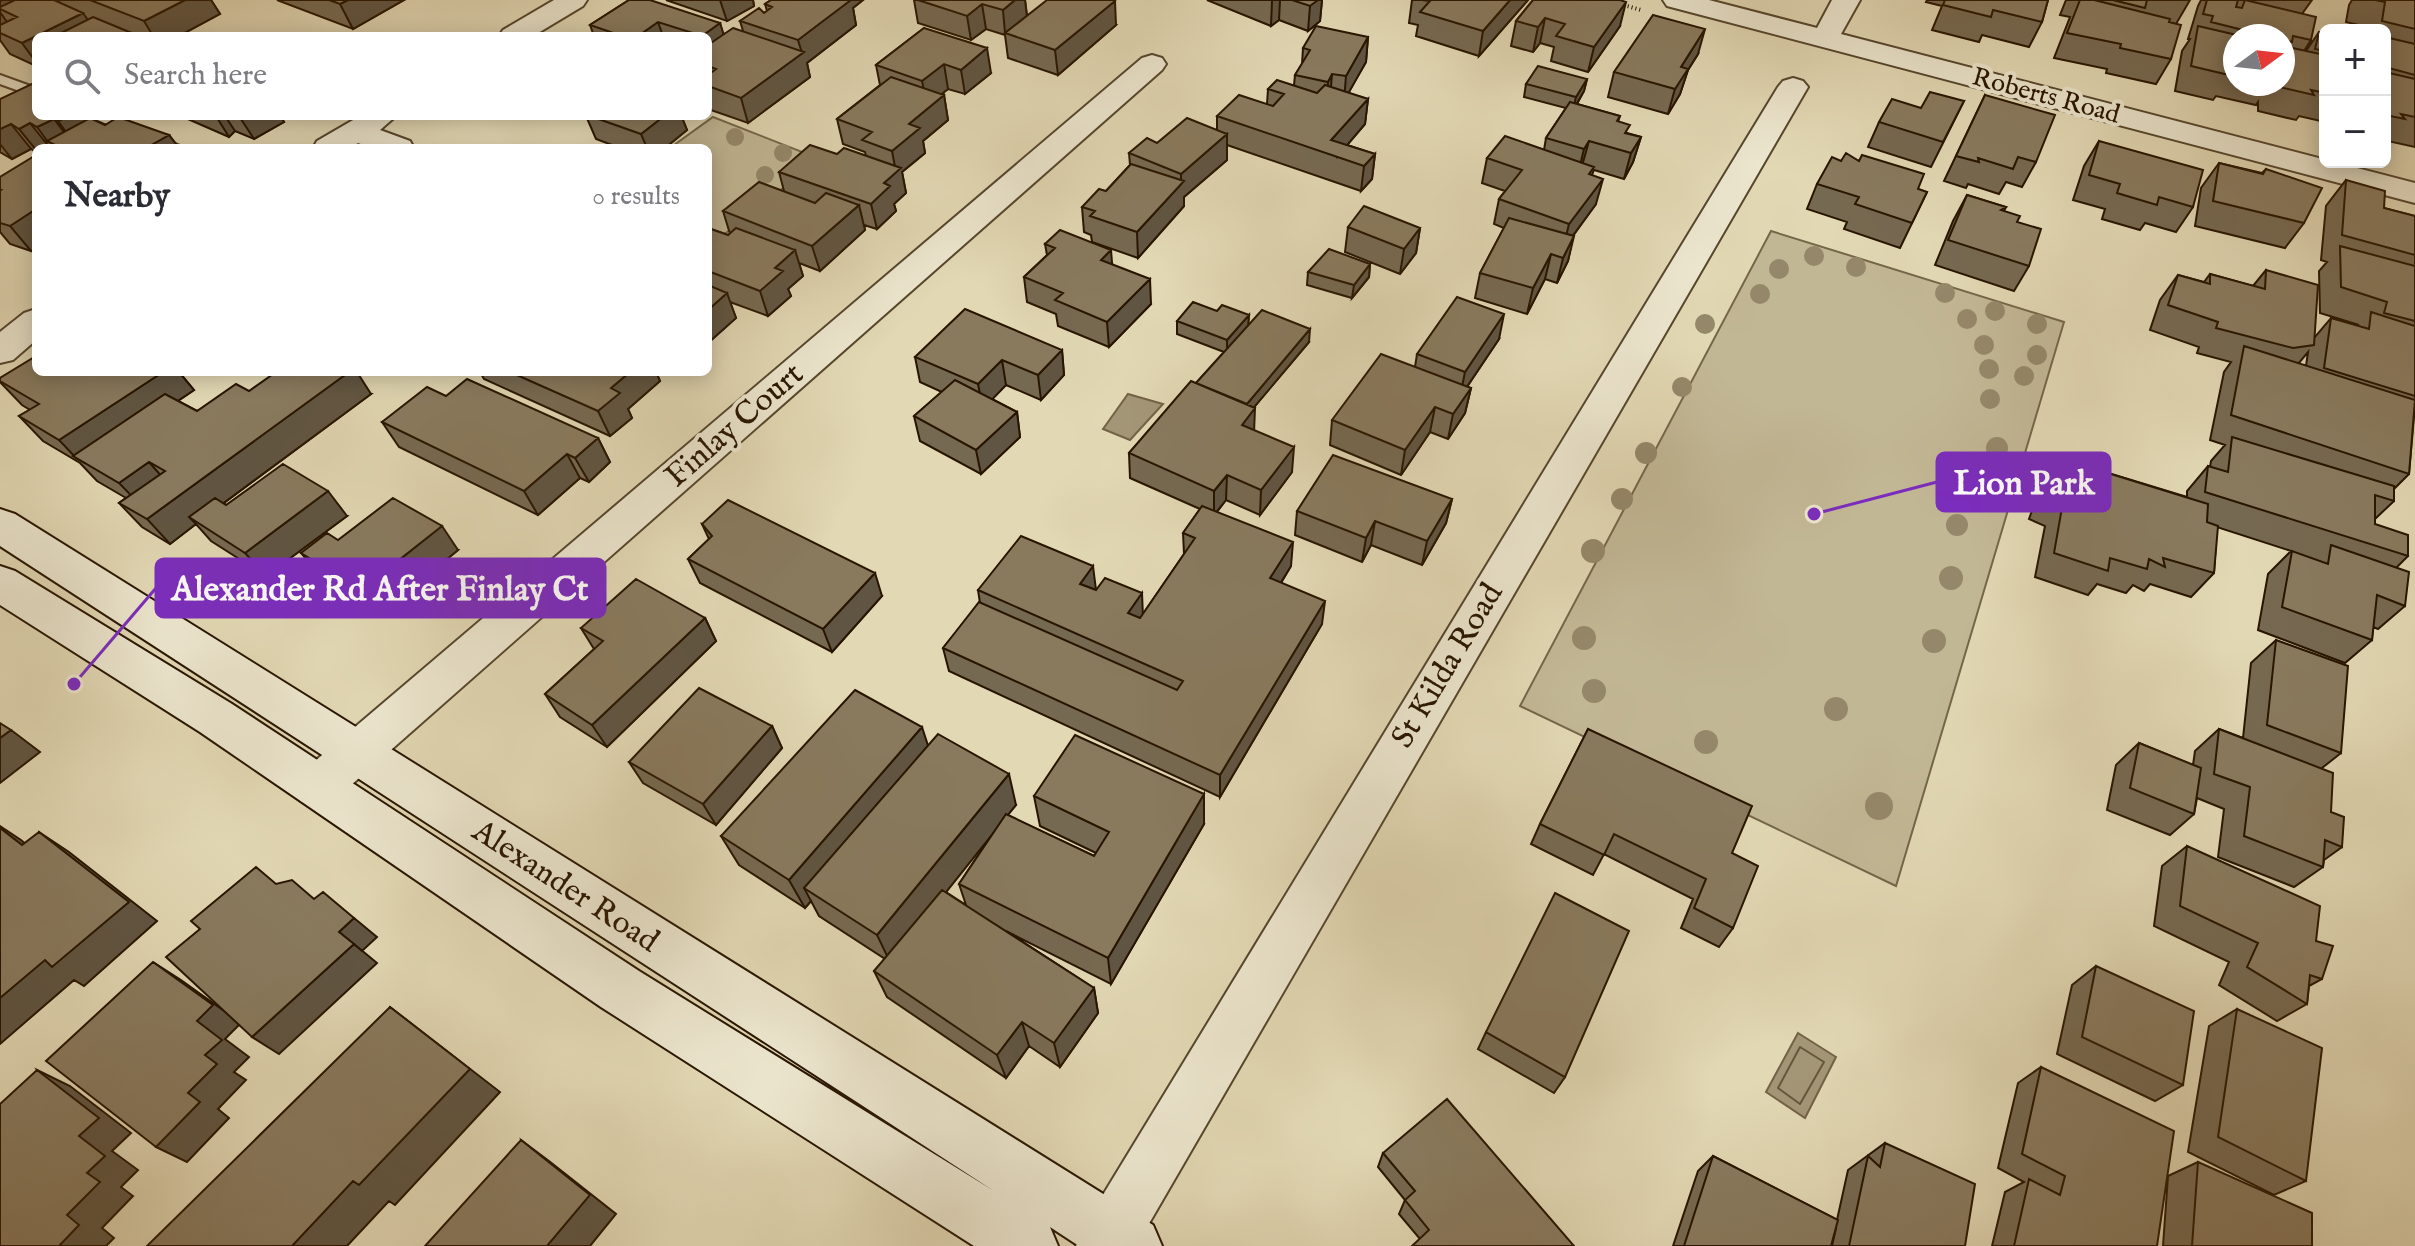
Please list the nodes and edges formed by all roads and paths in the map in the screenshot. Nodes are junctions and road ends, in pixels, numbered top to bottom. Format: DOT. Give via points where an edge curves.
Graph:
graph roads {
  1 [pos="573,0"];
  2 [pos="1677,0"];
  3 [pos="1846,0"];
  4 [pos="520,32"];
  5 [pos="1825,38"];
  6 [pos="1152,64"];
  7 [pos="0,79"];
  8 [pos="1793,87"];
  9 [pos="32,91"];
  10 [pos="105,120"];
  11 [pos="368,124"];
  12 [pos="168,144"];
  13 [pos="335,144"];
  14 [pos="394,144"];
  15 [pos="2415,193"];
  16 [pos="32,323"];
  17 [pos="32,324"];
  18 [pos="0,335"];
  19 [pos="0,351"];
  20 [pos="0,525"];
  21 [pos="0,583"];
  22 [pos="356,752"];
  23 [pos="317,787"];
  24 [pos="1116,1242"];
  25 [pos="1028,1246"];
  1 -- 4 [label="street"];
  2 -- 5 [label="street, Roberts Road"];
  3 -- 5 [label="street"];
  5 -- 15 [label="street, Roberts Road"];
  6 -- 22 [label="street, Finlay Court"];
  7 -- 9 [label="lane"];
  8 -- 24 [label="street, St Kilda Road"];
  10 -- 12 [label="lane"];
  11 -- 13 [label="street"];
  11 -- 14 [label="street"];
  16 -- 18 [label="street"];
  17 -- 19 [label="street"];
  20 -- 22 [label="main road, Alexander Road"];
  21 -- 23 [label="main road, Alexander Road"];
  22 -- 23 [label="street, Finlay Court"];
  22 -- 24 [label="main road, Alexander Road"];
  23 -- 25 [label="main road, Alexander Road" via="633,997"];
}
